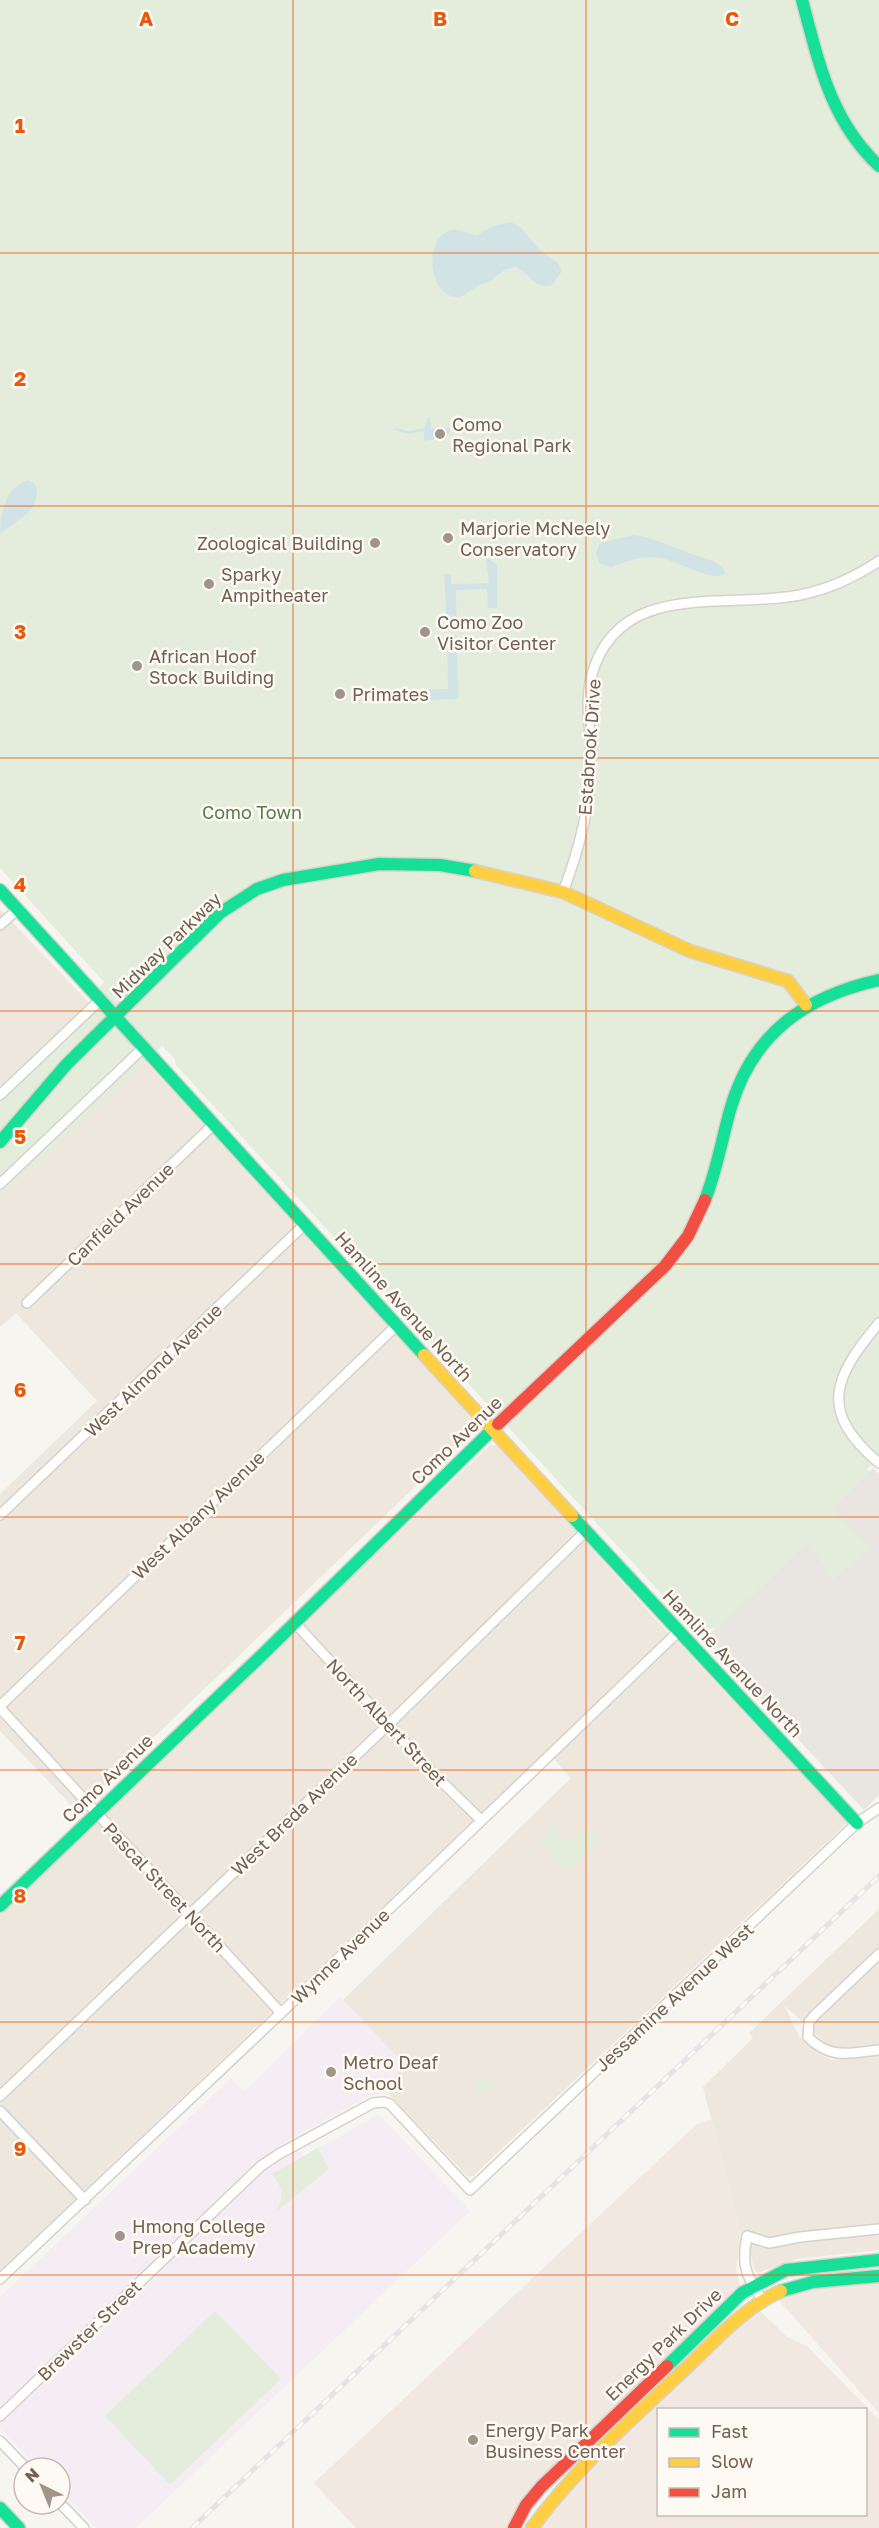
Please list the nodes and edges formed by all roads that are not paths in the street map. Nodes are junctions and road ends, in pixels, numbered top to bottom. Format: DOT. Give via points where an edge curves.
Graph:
graph roads {
  1 [pos="802,0"];
  2 [pos="879,166"];
  3 [pos="879,561"];
  4 [pos="0,890"];
  5 [pos="563,892"];
  6 [pos="18,909"];
  7 [pos="0,925"];
  8 [pos="879,980"];
  9 [pos="100,999"];
  10 [pos="806,1005"];
  11 [pos="116,1018"];
  12 [pos="144,1047"];
  13 [pos="0,1095"];
  14 [pos="214,1124"];
  15 [pos="0,1142"];
  16 [pos="0,1184"];
  17 [pos="305,1224"];
  18 [pos="27,1303"];
  19 [pos="879,1323"];
  20 [pos="397,1324"];
  21 [pos="492,1430"];
  22 [pos="879,1463"];
  23 [pos="0,1515"];
  24 [pos="586,1531"];
  25 [pos="295,1623"];
  26 [pos="679,1631"];
  27 [pos="0,1707"];
  28 [pos="388,1724"];
  29 [pos="879,1808"];
  30 [pos="97,1813"];
  31 [pos="481,1820"];
  32 [pos="857,1823"];
  33 [pos="0,1906"];
  34 [pos="190,1914"];
  35 [pos="879,1954"];
  36 [pos="281,2013"];
  37 [pos="879,2050"];
  38 [pos="0,2096"];
  39 [pos="384,2102"];
  40 [pos="0,2111"];
  41 [pos="85,2200"];
  42 [pos="879,2229"];
  43 [pos="879,2260"];
  44 [pos="879,2276"];
  45 [pos="0,2279"];
  46 [pos="753,2286"];
  47 [pos="762,2299"];
  48 [pos="0,2416"];
  49 [pos="0,2441"];
  50 [pos="14,2456"];
  51 [pos="0,2502"];
  52 [pos="0,2508"];
  53 [pos="72,2516"];
  54 [pos="16,2525"];
  55 [pos="84,2528"];
  56 [pos="514,2528"];
  57 [pos="532,2528"];
  1 -- 2 [label="street" via="838,117 856,145"];
  3 -- 5 [label="street, Estabrook Drive" via="857,575 798,596 657,608 634,618 612,635 592,675 588,800 582,835"];
  4 -- 6 [label="street, Hamline Avenue North"];
  5 -- 10 [label="street, Midway Parkway" via="690,951 788,981"];
  5 -- 11 [label="street, Midway Parkway" via="440,865 369,865 283,880 245,895 220,913"];
  6 -- 7 [label="street"];
  6 -- 9 [label="street, Hamline Avenue North"];
  8 -- 10 [label="street, Como Avenue" via="842,989"];
  9 -- 11 [label="street, Hamline Avenue North"];
  9 -- 13 [label="street"];
  10 -- 21 [label="street, Como Avenue" via="772,1034 744,1073 700,1212 680,1248"];
  11 -- 12 [label="street, Hamline Avenue North"];
  11 -- 15 [label="street, Midway Parkway" via="51,1081"];
  12 -- 14 [label="street, Hamline Avenue North"];
  12 -- 16 [label="street"];
  14 -- 17 [label="street, Hamline Avenue North"];
  14 -- 18 [label="street, Canfield Avenue"];
  17 -- 20 [label="street, Hamline Avenue North"];
  17 -- 23 [label="street, West Almond Avenue"];
  19 -- 22 [label="street" via="840,1383 840,1410 849,1434"];
  20 -- 21 [label="street, Hamline Avenue North"];
  20 -- 27 [label="street, West Albany Avenue"];
  21 -- 24 [label="street, Hamline Avenue North"];
  21 -- 25 [label="street, Como Avenue"];
  24 -- 26 [label="street, Hamline Avenue North"];
  24 -- 28 [label="street, West Breda Avenue"];
  25 -- 28 [label="street, North Albert Street"];
  25 -- 30 [label="street, Como Avenue"];
  26 -- 31 [label="street, Wynne Avenue"];
  26 -- 32 [label="street, Hamline Avenue North"];
  27 -- 30 [label="street, Pascal Street North"];
  28 -- 31 [label="street, North Albert Street"];
  28 -- 34 [label="street, West Breda Avenue"];
  29 -- 32 [label="street, Jessamine Avenue West"];
  30 -- 33 [label="street, Como Avenue"];
  30 -- 34 [label="street, Pascal Street North"];
  31 -- 36 [label="street, Wynne Avenue"];
  32 -- 39 [label="street, Jessamine Avenue West" via="470,2190"];
  34 -- 36 [label="street, Pascal Street North"];
  34 -- 38 [label="street, West Breda Avenue"];
  35 -- 37 [label="street" via="815,2014 809,2022 808,2037 824,2050 837,2054"];
  36 -- 41 [label="street, Wynne Avenue"];
  39 -- 48 [label="street, Brewster Street" via="373,2103 261,2166"];
  40 -- 41 [label="street"];
  41 -- 45 [label="street, Wynne Avenue"];
  42 -- 46 [label="street" via="769,2243 747,2236 743,2256"];
  43 -- 46 [label="street, Energy Park Drive" via="786,2270"];
  44 -- 47 [label="street, Energy Park Drive" via="791,2286"];
  46 -- 47 [label="street"];
  46 -- 56 [label="street, Energy Park Drive" via="725,2308 541,2487"];
  47 -- 57 [label="street, Energy Park Drive" via="645,2407 554,2498"];
  49 -- 50 [label="street"];
  51 -- 54 [label="street"];
  52 -- 54 [label="street"];
  53 -- 55 [label="street"];
}
